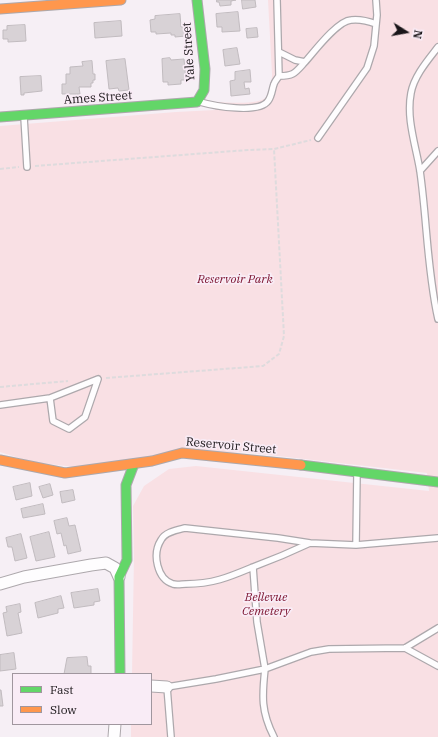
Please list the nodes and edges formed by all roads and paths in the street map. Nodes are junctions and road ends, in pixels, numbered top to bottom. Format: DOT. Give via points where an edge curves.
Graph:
graph roads {
  1 [pos="121,0"];
  2 [pos="197,0"];
  3 [pos="277,0"];
  4 [pos="376,0"];
  5 [pos="0,9"];
  6 [pos="376,24"];
  7 [pos="438,47"];
  8 [pos="279,52"];
  9 [pos="305,62"];
  10 [pos="279,76"];
  11 [pos="197,102"];
  12 [pos="24,116"];
  13 [pos="0,118"];
  14 [pos="318,138"];
  15 [pos="274,149"];
  16 [pos="438,151"];
  17 [pos="27,167"];
  18 [pos="0,169"];
  19 [pos="420,171"];
  20 [pos="438,318"];
  21 [pos="98,379"];
  22 [pos="75,381"];
  23 [pos="0,387"];
  24 [pos="50,398"];
  25 [pos="0,405"];
  26 [pos="0,460"];
  27 [pos="134,464"];
  28 [pos="357,472"];
  29 [pos="438,482"];
  30 [pos="438,538"];
  31 [pos="310,544"];
  32 [pos="356,545"];
  33 [pos="253,567"];
  34 [pos="119,577"];
  35 [pos="0,584"];
  36 [pos="438,628"];
  37 [pos="405,648"];
  38 [pos="438,666"];
  39 [pos="265,669"];
  40 [pos="120,673"];
  41 [pos="152,686"];
  42 [pos="167,687"];
  43 [pos="115,725"];
  44 [pos="114,737"];
  45 [pos="171,737"];
  46 [pos="274,737"];
  1 -- 5 [label="street"];
  2 -- 11 [label="street, Yale Street" via="205,69 204,90"];
  3 -- 8 [label="lane"];
  4 -- 6 [label="lane"];
  6 -- 9 [label="lane" via="349,19 339,25"];
  6 -- 14 [label="lane" via="374,46 367,68"];
  7 -- 19 [label="lane" via="419,74 411,92 409,108"];
  8 -- 9 [label="lane"];
  8 -- 10 [label="lane"];
  9 -- 10 [label="lane" via="290,76"];
  10 -- 11 [label="lane" via="268,101 263,106 219,107"];
  11 -- 12 [label="street, Ames Street"];
  12 -- 13 [label="street, Ames Street"];
  12 -- 17 [label="lane"];
  14 -- 15 [label="path"];
  15 -- 17 [label="path"];
  15 -- 21 [label="path" via="284,336 279,354 263,366"];
  16 -- 19 [label="lane"];
  17 -- 18 [label="path"];
  19 -- 20 [label="lane" via="432,292"];
  21 -- 24 [label="lane"];
  21 -- 24 [label="lane" via="85,417 69,429 53,421"];
  22 -- 23 [label="path"];
  24 -- 25 [label="lane"];
  26 -- 27 [label="street, Reservoir Street" via="65,473"];
  27 -- 28 [label="street, Reservoir Street" via="182,453"];
  27 -- 34 [label="street" via="126,485 127,560"];
  28 -- 29 [label="street, Reservoir Street"];
  28 -- 32 [label="lane"];
  30 -- 32 [label="lane"];
  31 -- 32 [label="lane"];
  31 -- 33 [label="lane"];
  31 -- 33 [label="lane" via="185,528 172,531 161,539 158,548 157,562 162,576 173,584 218,581"];
  33 -- 39 [label="lane" via="257,622"];
  34 -- 35 [label="street" via="115,568 106,564 46,573"];
  34 -- 40 [label="street"];
  36 -- 37 [label="lane"];
  37 -- 38 [label="lane"];
  37 -- 39 [label="lane" via="329,649 311,652"];
  39 -- 42 [label="lane"];
  39 -- 46 [label="lane" via="263,707 267,724"];
  41 -- 42 [label="street"];
  42 -- 45 [label="lane"];
  43 -- 44 [label="street"];
}
